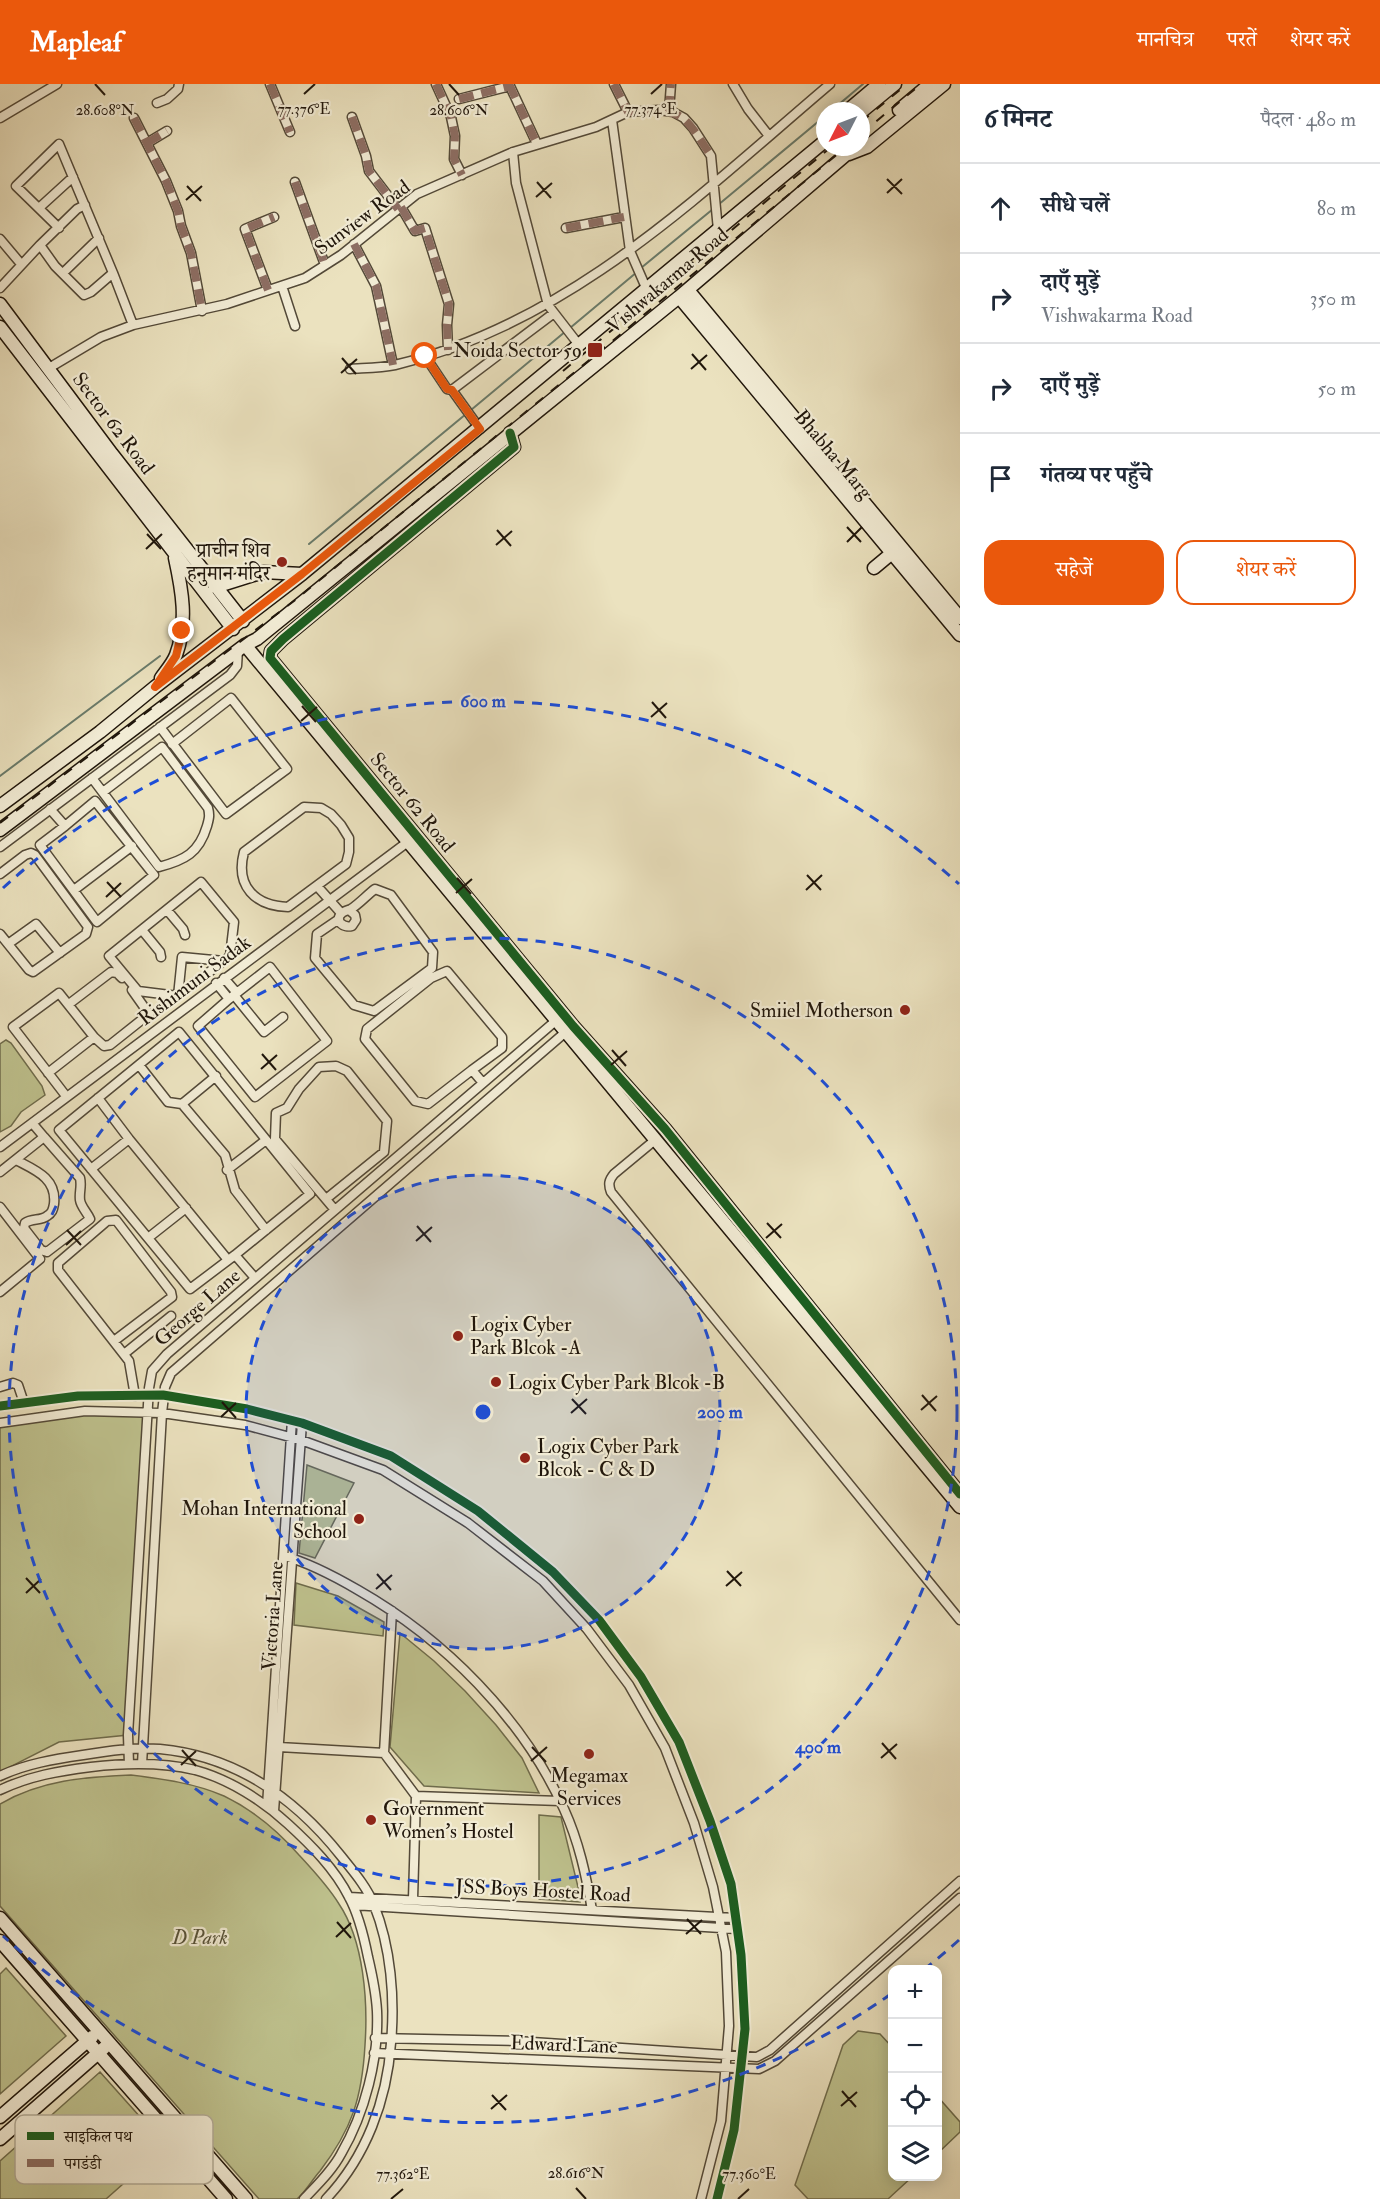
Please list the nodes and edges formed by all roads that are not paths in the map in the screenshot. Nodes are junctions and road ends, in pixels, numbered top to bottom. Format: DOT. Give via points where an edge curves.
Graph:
graph roads {
  1 [pos="57,84"];
  2 [pos="179,84"];
  3 [pos="270,84"];
  4 [pos="436,84"];
  5 [pos="614,84"];
  6 [pos="671,84"];
  7 [pos="733,84"];
  8 [pos="818,84"];
  9 [pos="830,84"];
  10 [pos="879,84"];
  11 [pos="895,84"];
  12 [pos="930,84"];
  13 [pos="944,84"];
  14 [pos="510,85"];
  15 [pos="818,94"];
  16 [pos="459,99"];
  17 [pos="858,102"];
  18 [pos="157,103"];
  19 [pos="870,105"];
  20 [pos="669,111"];
  21 [pos="628,112"];
  22 [pos="352,117"];
  23 [pos="0,118"];
  24 [pos="134,118"];
  25 [pos="612,120"];
  26 [pos="167,130"];
  27 [pos="290,132"];
  28 [pos="870,134"];
  29 [pos="770,136"];
  30 [pos="147,143"];
  31 [pos="537,144"];
  32 [pos="870,145"];
  33 [pos="816,148"];
  34 [pos="513,152"];
  35 [pos="845,156"];
  36 [pos="462,175"];
  37 [pos="73,177"];
  38 [pos="295,182"];
  39 [pos="714,183"];
  40 [pos="85,205"];
  41 [pos="39,208"];
  42 [pos="399,208"];
  43 [pos="274,217"];
  44 [pos="624,217"];
  45 [pos="59,228"];
  46 [pos="566,228"];
  47 [pos="718,230"];
  48 [pos="99,238"];
  49 [pos="0,239"];
  50 [pos="354,244"];
  51 [pos="40,245"];
  52 [pos="630,251"];
  53 [pos="21,264"];
  54 [pos="325,265"];
  55 [pos="63,273"];
  56 [pos="114,273"];
  57 [pos="282,286"];
  58 [pos="0,288"];
  59 [pos="268,290"];
  60 [pos="646,290"];
  61 [pos="683,293"];
  62 [pos="0,304"];
  63 [pos="548,305"];
  64 [pos="202,311"];
  65 [pos="554,313"];
  66 [pos="704,319"];
  67 [pos="133,325"];
  68 [pos="0,327"];
  69 [pos="295,327"];
  70 [pos="579,345"];
  71 [pos="448,350"];
  72 [pos="425,356"];
  73 [pos="46,364"];
  74 [pos="393,365"];
  75 [pos="31,368"];
  76 [pos="350,369"];
  77 [pos="452,390"];
  78 [pos="480,429"];
  79 [pos="510,433"];
  80 [pos="457,448"];
  81 [pos="437,464"];
  82 [pos="470,465"];
  83 [pos="451,480"];
  84 [pos="429,498"];
  85 [pos="435,513"];
  86 [pos="174,553"];
  87 [pos="892,553"];
  88 [pos="874,568"];
  89 [pos="302,574"];
  90 [pos="329,581"];
  91 [pos="215,587"];
  92 [pos="338,591"];
  93 [pos="960,618"];
  94 [pos="238,625"];
  95 [pos="960,635"];
  96 [pos="242,647"];
  97 [pos="155,687"];
  98 [pos="160,727"];
  99 [pos="172,744"];
  100 [pos="349,761"];
  101 [pos="92,778"];
  102 [pos="103,792"];
  103 [pos="0,806"];
  104 [pos="50,809"];
  105 [pos="65,826"];
  106 [pos="0,830"];
  107 [pos="409,841"];
  108 [pos="132,846"];
  109 [pos="0,847"];
  110 [pos="0,873"];
  111 [pos="317,886"];
  112 [pos="74,890"];
  113 [pos="329,900"];
  114 [pos="167,910"];
  115 [pos="343,914"];
  116 [pos="142,930"];
  117 [pos="0,934"];
  118 [pos="185,936"];
  119 [pos="8,944"];
  120 [pos="60,953"];
  121 [pos="161,957"];
  122 [pos="224,961"];
  123 [pos="202,978"];
  124 [pos="217,983"];
  125 [pos="178,996"];
  126 [pos="233,996"];
  127 [pos="69,1004"];
  128 [pos="283,1017"];
  129 [pos="560,1017"];
  130 [pos="570,1029"];
  131 [pos="94,1037"];
  132 [pos="139,1065"];
  133 [pos="472,1070"];
  134 [pos="48,1073"];
  135 [pos="216,1076"];
  136 [pos="483,1083"];
  137 [pos="66,1096"];
  138 [pos="98,1098"];
  139 [pos="182,1104"];
  140 [pos="33,1124"];
  141 [pos="44,1137"];
  142 [pos="129,1139"];
  143 [pos="266,1140"];
  144 [pos="655,1140"];
  145 [pos="0,1146"];
  146 [pos="16,1160"];
  147 [pos="91,1169"];
  148 [pos="227,1170"];
  149 [pos="0,1172"];
  150 [pos="326,1200"];
  151 [pos="0,1207"];
  152 [pos="186,1208"];
  153 [pos="335,1210"];
  154 [pos="266,1230"];
  155 [pos="148,1238"];
  156 [pos="232,1257"];
  157 [pos="255,1278"];
  158 [pos="0,1292"];
  159 [pos="171,1316"];
  160 [pos="114,1341"];
  161 [pos="123,1354"];
  162 [pos="0,1387"];
  163 [pos="148,1395"];
  164 [pos="164,1395"];
  165 [pos="135,1396"];
  166 [pos="24,1403"];
  167 [pos="0,1406"];
  168 [pos="148,1412"];
  169 [pos="162,1413"];
  170 [pos="292,1420"];
  171 [pos="0,1423"];
  172 [pos="302,1423"];
  173 [pos="296,1439"];
  174 [pos="960,1494"];
  175 [pos="960,1507"];
  176 [pos="288,1557"];
  177 [pos="392,1611"];
  178 [pos="960,1620"];
  179 [pos="279,1747"];
  180 [pos="129,1749"];
  181 [pos="142,1749"];
  182 [pos="384,1753"];
  183 [pos="129,1764"];
  184 [pos="142,1764"];
  185 [pos="0,1776"];
  186 [pos="0,1790"];
  187 [pos="272,1790"];
  188 [pos="416,1796"];
  189 [pos="560,1801"];
  190 [pos="271,1809"];
  191 [pos="329,1841"];
  192 [pos="316,1852"];
  193 [pos="960,1881"];
  194 [pos="370,1897"];
  195 [pos="960,1898"];
  196 [pos="413,1899"];
  197 [pos="351,1901"];
  198 [pos="375,1907"];
  199 [pos="562,1908"];
  200 [pos="592,1910"];
  201 [pos="719,1917"];
  202 [pos="0,1918"];
  203 [pos="562,1918"];
  204 [pos="735,1918"];
  205 [pos="722,1928"];
  206 [pos="737,1929"];
  207 [pos="0,1941"];
  208 [pos="99,2031"];
  209 [pos="375,2038"];
  210 [pos="392,2039"];
  211 [pos="88,2041"];
  212 [pos="110,2043"];
  213 [pos="98,2053"];
  214 [pos="374,2053"];
  215 [pos="391,2054"];
  216 [pos="727,2055"];
  217 [pos="747,2057"];
  218 [pos="726,2067"];
  219 [pos="741,2067"];
  220 [pos="27,2115"];
  221 [pos="152,2115"];
  222 [pos="173,2115"];
  223 [pos="0,2117"];
  224 [pos="15,2126"];
  225 [pos="0,2139"];
  226 [pos="213,2161"];
  227 [pos="213,2184"];
  228 [pos="226,2199"];
  229 [pos="246,2199"];
  230 [pos="304,2199"];
  231 [pos="326,2199"];
  232 [pos="701,2199"];
  233 [pos="717,2199"];
  1 -- 23 [label="street"];
  2 -- 18 [label="street" via="167,99"];
  3 -- 27 [label="street"];
  4 -- 36 [label="street" via="451,117 454,159"];
  5 -- 21 [label="street"];
  6 -- 20 [label="street"];
  7 -- 29 [label="street"];
  8 -- 15 [label="street"];
  9 -- 15 [label="street"];
  10 -- 17 [label="street"];
  11 -- 19 [label="street"];
  12 -- 28 [label="street"];
  13 -- 32 [label="street, Vishwakarma Road"];
  14 -- 16 [label="street"];
  14 -- 31 [label="street"];
  15 -- 29 [label="street"];
  20 -- 21 [label="street, Sunview Road"];
  20 -- 39 [label="street" via="684,118 711,156"];
  21 -- 25 [label="street, Sunview Road"];
  22 -- 42 [label="street" via="369,171"];
  24 -- 30 [label="street"];
  25 -- 31 [label="street, Sunview Road"];
  25 -- 44 [label="street"];
  26 -- 30 [label="street"];
  29 -- 39 [label="street"];
  30 -- 64 [label="street" via="178,211"];
  31 -- 34 [label="street, Sunview Road"];
  33 -- 47 [label="street, Vishwakarma Road"];
  34 -- 36 [label="street, Sunview Road"];
  34 -- 63 [label="street" via="516,183"];
  35 -- 61 [label="street, Vishwakarma Road"];
  36 -- 42 [label="street, Sunview Road" via="417,194"];
  37 -- 40 [label="street"];
  37 -- 41 [label="street"];
  37 -- 41 [label="street" via="59,144 16,186"];
  38 -- 54 [label="street"];
  39 -- 47 [label="street"];
  39 -- 52 [label="street"];
  40 -- 45 [label="street"];
  40 -- 48 [label="street"];
  41 -- 45 [label="street"];
  42 -- 50 [label="street, Sunview Road"];
  42 -- 71 [label="street" via="415,231 425,228 449,304"];
  43 -- 59 [label="street" via="245,229"];
  44 -- 46 [label="street"];
  44 -- 52 [label="street"];
  45 -- 51 [label="street"];
  47 -- 60 [label="street, Vishwakarma Road"];
  48 -- 55 [label="street"];
  48 -- 56 [label="street"];
  49 -- 53 [label="street"];
  50 -- 54 [label="street, Sunview Road"];
  50 -- 74 [label="street" via="376,286"];
  51 -- 53 [label="street"];
  51 -- 55 [label="street"];
  52 -- 60 [label="street"];
  52 -- 63 [label="street"];
  53 -- 58 [label="street"];
  54 -- 57 [label="street, Sunview Road"];
  55 -- 56 [label="street" via="84,295"];
  56 -- 67 [label="street"];
  57 -- 59 [label="street, Sunview Road"];
  57 -- 69 [label="street"];
  59 -- 64 [label="street, Sunview Road"];
  60 -- 70 [label="street, Vishwakarma Road"];
  61 -- 66 [label="street, Bhabha Marg"];
  61 -- 79 [label="street, Vishwakarma Road"];
  62 -- 73 [label="street, Sector 62 Road"];
  63 -- 65 [label="street"];
  63 -- 71 [label="street"];
  64 -- 67 [label="street, Sunview Road"];
  65 -- 70 [label="street"];
  65 -- 77 [label="street"];
  66 -- 87 [label="street, Bhabha Marg"];
  66 -- 93 [label="street, Bhabha Marg"];
  67 -- 73 [label="street, Sunview Road"];
  68 -- 75 [label="street, Sector 62 Road"];
  70 -- 78 [label="street, Vishwakarma Road"];
  71 -- 72 [label="street"];
  72 -- 74 [label="street"];
  72 -- 77 [label="street" via="447,389"];
  73 -- 75 [label="street"];
  73 -- 91 [label="street, Sector 62 Road"];
  74 -- 76 [label="street"];
  75 -- 86 [label="street, Sector 62 Road"];
  77 -- 78 [label="street"];
  78 -- 80 [label="street, Vishwakarma Road"];
  79 -- 82 [label="street, Vishwakarma Road"];
  79 -- 85 [label="street" via="514,447"];
  80 -- 81 [label="street, Vishwakarma Road"];
  80 -- 82 [label="street" via="460,460"];
  81 -- 83 [label="street" via="448,468"];
  81 -- 89 [label="street, Vishwakarma Road"];
  82 -- 83 [label="street, Vishwakarma Road"];
  83 -- 84 [label="street, Vishwakarma Road"];
  84 -- 85 [label="street"];
  84 -- 90 [label="street, Vishwakarma Road"];
  85 -- 92 [label="street"];
  86 -- 94 [label="street, Sector 62 Road"];
  86 -- 97 [label="street" via="184,601 182,631 176,656"];
  87 -- 88 [label="street"];
  87 -- 95 [label="street, Bhabha Marg"];
  89 -- 91 [label="street" via="263,572"];
  89 -- 94 [label="street, Vishwakarma Road"];
  90 -- 92 [label="street"];
  90 -- 96 [label="street, Vishwakarma Road"];
  91 -- 94 [label="street, Sector 62 Road"];
  92 -- 100 [label="street, Sector 62 Road" via="283,639 271,651 270,658"];
  94 -- 97 [label="street, Vishwakarma Road"];
  96 -- 98 [label="street" via="230,675"];
  96 -- 100 [label="street, Sector 62 Road"];
  96 -- 106 [label="street, Vishwakarma Road"];
  97 -- 103 [label="street, Vishwakarma Road"];
  98 -- 99 [label="street"];
  98 -- 101 [label="street"];
  99 -- 99 [label="street" via="226,814 287,769 231,698"];
  100 -- 107 [label="street, Sector 62 Road"];
  100 -- 129 [label="street, Sector 62 Road"];
  101 -- 102 [label="street"];
  101 -- 104 [label="street"];
  102 -- 102 [label="street" via="159,867 185,858 199,846 210,815 208,808 162,747"];
  104 -- 105 [label="street"];
  104 -- 109 [label="street"];
  105 -- 108 [label="street" via="95,801"];
  105 -- 112 [label="street" via="40,846"];
  107 -- 113 [label="street, Rishimuni Sadak"];
  107 -- 129 [label="street, Sector 62 Road"];
  108 -- 112 [label="street"];
  108 -- 112 [label="street" via="154,875 97,922"];
  110 -- 120 [label="street" via="25,855 35,855 86,923 86,934"];
  111 -- 111 [label="street" via="288,907 261,901 241,876 244,852 304,807 321,808 341,825 349,838 349,852 346,864"];
  111 -- 113 [label="street"];
  113 -- 115 [label="street"];
  113 -- 124 [label="street, Rishimuni Sadak"];
  114 -- 116 [label="street"];
  114 -- 118 [label="street"];
  114 -- 122 [label="street" via="201,882 234,922 230,956"];
  115 -- 115 [label="street" via="317,934 315,958 354,1005 374,1011 432,968 434,952 391,895 375,889"];
  116 -- 121 [label="street"];
  116 -- 125 [label="street" via="109,956 138,991"];
  117 -- 119 [label="street"];
  119 -- 120 [label="street" via="33,972"];
  119 -- 120 [label="street" via="36,924"];
  122 -- 123 [label="street"];
  122 -- 125 [label="street" via="182,957"];
  123 -- 124 [label="street"];
  123 -- 125 [label="street"];
  124 -- 126 [label="street"];
  124 -- 137 [label="street, Rishimuni Sadak"];
  126 -- 126 [label="street" via="198,1026 255,1097 327,1041 270,967"];
  126 -- 128 [label="street" via="264,1032"];
  127 -- 131 [label="street"];
  127 -- 131 [label="street" via="115,971 148,1011 147,1016 110,1045 104,1046"];
  127 -- 134 [label="street" via="59,993 13,1027"];
  129 -- 130 [label="street, Sector 62 Road"];
  129 -- 136 [label="street, George Lane"];
  130 -- 144 [label="street"];
  130 -- 164 [label="street, George Lane" via="171,1373"];
  130 -- 174 [label="street" via="665,1129"];
  131 -- 134 [label="street"];
  132 -- 135 [label="street" via="179,1032"];
  132 -- 138 [label="street"];
  132 -- 139 [label="street" via="168,1102"];
  133 -- 133 [label="street" via="428,1104 415,1101 365,1039 367,1029 431,978 447,971 502,1037 502,1048"];
  133 -- 136 [label="street"];
  134 -- 137 [label="street"];
  135 -- 139 [label="street"];
  135 -- 143 [label="street"];
  136 -- 153 [label="street, George Lane"];
  137 -- 140 [label="street, Rishimuni Sadak"];
  138 -- 142 [label="street"];
  138 -- 147 [label="street" via="59,1130"];
  139 -- 148 [label="street" via="225,1155"];
  140 -- 141 [label="street"];
  140 -- 145 [label="street, Rishimuni Sadak"];
  141 -- 146 [label="street"];
  141 -- 146 [label="street" via="80,1178 81,1204 90,1219 47,1252 41,1250 24,1223 45,1218 53,1210 52,1188 45,1176"];
  142 -- 147 [label="street"];
  142 -- 152 [label="street"];
  143 -- 148 [label="street"];
  143 -- 154 [label="street" via="310,1194"];
  144 -- 175 [label="street"];
  144 -- 178 [label="street" via="614,1174 608,1186 611,1192"];
  146 -- 149 [label="street"];
  147 -- 155 [label="street"];
  148 -- 154 [label="street" via="235,1190"];
  150 -- 150 [label="street" via="275,1139 274,1126 276,1113 287,1108 319,1067 336,1066 347,1071 387,1126 384,1152"];
  150 -- 153 [label="street"];
  151 -- 158 [label="street" via="40,1259"];
  152 -- 155 [label="street"];
  152 -- 156 [label="street"];
  153 -- 157 [label="street, George Lane"];
  154 -- 156 [label="street"];
  155 -- 156 [label="street" via="190,1289"];
  156 -- 157 [label="street"];
  157 -- 163 [label="street, George Lane" via="167,1354 152,1371"];
  159 -- 161 [label="street"];
  160 -- 160 [label="street" via="58,1270 58,1263 107,1221 116,1220 172,1297"];
  160 -- 161 [label="street"];
  161 -- 165 [label="street" via="129,1361"];
  162 -- 166 [label="street" via="18,1385"];
  163 -- 164 [label="street"];
  163 -- 165 [label="street"];
  163 -- 168 [label="street, George Lane"];
  164 -- 169 [label="street, George Lane"];
  164 -- 170 [label="street"];
  165 -- 166 [label="street" via="78,1396"];
  166 -- 167 [label="street"];
  168 -- 169 [label="street"];
  168 -- 171 [label="street" via="85,1411"];
  168 -- 180 [label="street, George Lane"];
  169 -- 173 [label="street" via="245,1425"];
  169 -- 181 [label="street, George Lane"];
  170 -- 172 [label="street"];
  170 -- 173 [label="street, Victoria Lane"];
  172 -- 173 [label="street, Victoria Lane"];
  172 -- 204 [label="street" via="392,1456 478,1511 553,1572 599,1620 641,1677 679,1742 731,1884"];
  173 -- 176 [label="street, Victoria Lane"];
  173 -- 201 [label="street" via="383,1470 468,1523 543,1581 587,1629 629,1685 665,1748 694,1823"];
  176 -- 177 [label="street" via="339,1579"];
  176 -- 179 [label="street, Victoria Lane"];
  176 -- 187 [label="street, Victoria Lane"];
  177 -- 182 [label="street"];
  177 -- 189 [label="street" via="466,1671 536,1758"];
  179 -- 182 [label="street"];
  179 -- 187 [label="street, Victoria Lane"];
  180 -- 181 [label="street"];
  180 -- 183 [label="street, George Lane"];
  180 -- 185 [label="street" via="69,1757"];
  181 -- 184 [label="street, George Lane"];
  181 -- 187 [label="street" via="212,1759"];
  182 -- 188 [label="street"];
  183 -- 184 [label="street"];
  183 -- 186 [label="street" via="41,1774"];
  184 -- 190 [label="street" via="196,1771 223,1781"];
  187 -- 190 [label="street, Victoria Lane"];
  187 -- 191 [label="street"];
  188 -- 189 [label="street"];
  188 -- 196 [label="street"];
  189 -- 200 [label="street" via="583,1859"];
  190 -- 192 [label="street"];
  191 -- 192 [label="street"];
  191 -- 194 [label="street"];
  192 -- 197 [label="street"];
  193 -- 217 [label="street" via="770,2050"];
  194 -- 196 [label="street, JSS Boys Hostel Road"];
  194 -- 197 [label="street, JSS Boys Hostel Road"];
  194 -- 198 [label="street"];
  195 -- 219 [label="street, Edward Lane" via="775,2061 759,2068"];
  196 -- 199 [label="street, JSS Boys Hostel Road"];
  197 -- 198 [label="street, JSS Boys Hostel Road"];
  197 -- 209 [label="street" via="371,1971 377,2010"];
  198 -- 203 [label="street, JSS Boys Hostel Road"];
  198 -- 210 [label="street" via="392,1986"];
  199 -- 200 [label="street, JSS Boys Hostel Road"];
  199 -- 203 [label="street"];
  200 -- 201 [label="street, JSS Boys Hostel Road"];
  201 -- 204 [label="street, JSS Boys Hostel Road"];
  201 -- 205 [label="street"];
  202 -- 208 [label="street"];
  203 -- 205 [label="street, JSS Boys Hostel Road"];
  204 -- 206 [label="street"];
  205 -- 206 [label="street, JSS Boys Hostel Road"];
  205 -- 216 [label="street" via="727,1963"];
  206 -- 217 [label="street"];
  207 -- 211 [label="street"];
  208 -- 211 [label="street"];
  208 -- 212 [label="street"];
  209 -- 210 [label="street, Edward Lane"];
  209 -- 214 [label="street"];
  210 -- 215 [label="street"];
  210 -- 216 [label="street, Edward Lane" via="517,2041"];
  211 -- 213 [label="street"];
  211 -- 223 [label="street"];
  212 -- 213 [label="street"];
  212 -- 222 [label="street"];
  213 -- 220 [label="street"];
  213 -- 221 [label="street"];
  214 -- 215 [label="street, Edward Lane"];
  214 -- 230 [label="street" via="360,2115 346,2145 325,2177"];
  215 -- 218 [label="street, Edward Lane"];
  215 -- 231 [label="street" via="371,2129 359,2155"];
  216 -- 217 [label="street, Edward Lane"];
  216 -- 218 [label="street"];
  217 -- 219 [label="street"];
  218 -- 219 [label="street, Edward Lane"];
  218 -- 232 [label="street" via="722,2121"];
  219 -- 233 [label="street" via="734,2130"];
  224 -- 225 [label="street"];
  226 -- 229 [label="street"];
  227 -- 228 [label="street"];
}
